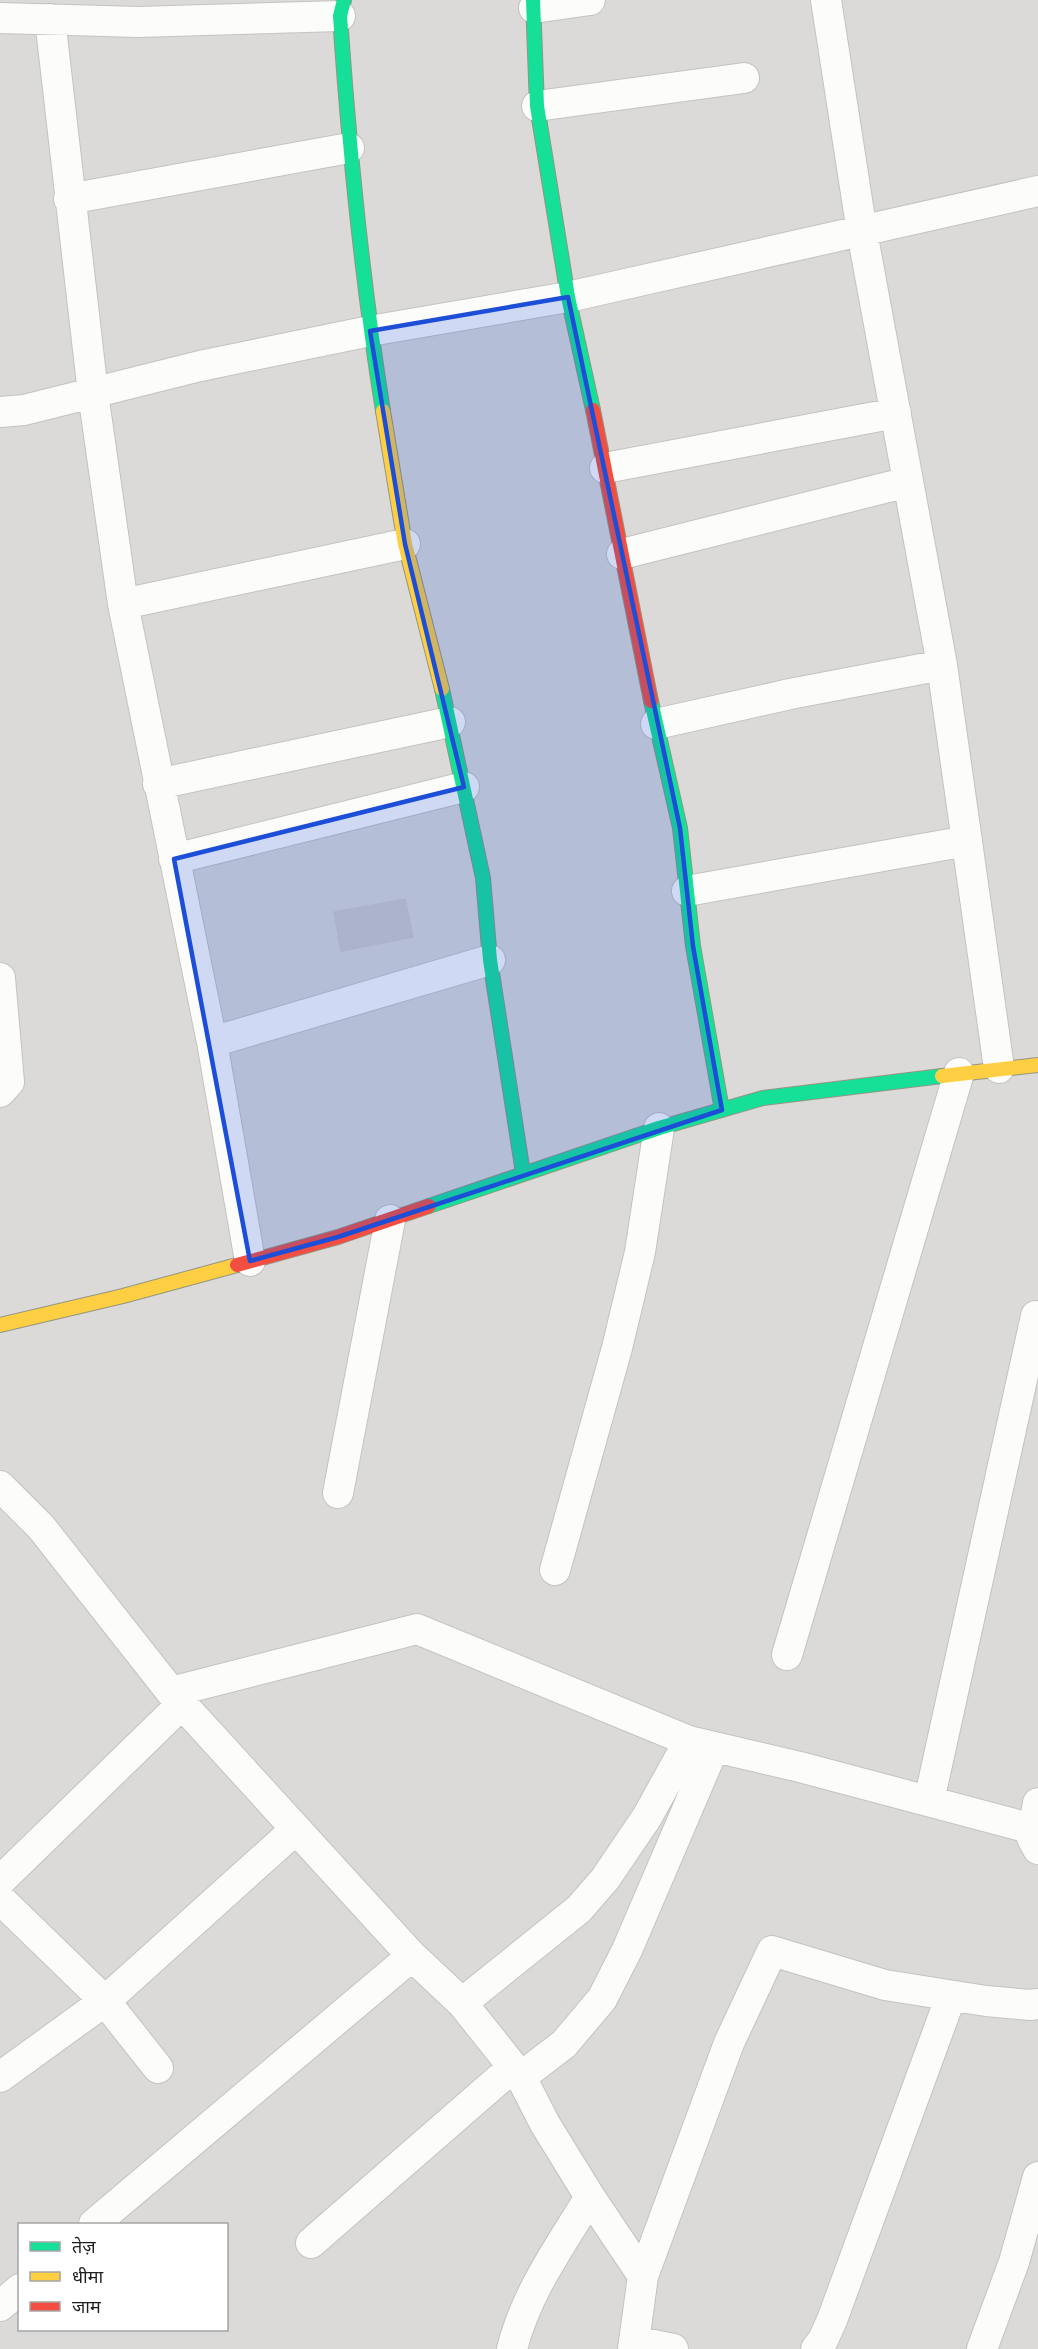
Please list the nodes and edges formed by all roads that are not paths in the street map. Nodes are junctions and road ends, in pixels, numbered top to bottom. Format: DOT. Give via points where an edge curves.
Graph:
graph roads {
  1 [pos="591,0"];
  2 [pos="826,0"];
  3 [pos="533,4"];
  4 [pos="342,8"];
  5 [pos="0,18"];
  6 [pos="51,19"];
  7 [pos="744,78"];
  8 [pos="537,106"];
  9 [pos="349,148"];
  10 [pos="1038,191"];
  11 [pos="69,199"];
  12 [pos="862,232"];
  13 [pos="568,297"];
  14 [pos="370,331"];
  15 [pos="93,393"];
  16 [pos="0,412"];
  17 [pos="896,413"];
  18 [pos="605,468"];
  19 [pos="908,482"];
  20 [pos="405,544"];
  21 [pos="622,554"];
  22 [pos="123,604"];
  23 [pos="942,665"];
  24 [pos="450,722"];
  25 [pos="656,724"];
  26 [pos="158,784"];
  27 [pos="464,787"];
  28 [pos="968,841"];
  29 [pos="174,859"];
  30 [pos="687,891"];
  31 [pos="490,960"];
  32 [pos="0,978"];
  33 [pos="212,1042"];
  34 [pos="1038,1065"];
  35 [pos="999,1068"];
  36 [pos="959,1073"];
  37 [pos="0,1092"];
  38 [pos="722,1110"];
  39 [pos="659,1128"];
  40 [pos="523,1173"];
  41 [pos="390,1220"];
  42 [pos="250,1261"];
  43 [pos="1036,1316"];
  44 [pos="0,1325"];
  45 [pos="0,1486"];
  46 [pos="338,1493"];
  47 [pos="555,1570"];
  48 [pos="787,1655"];
  49 [pos="176,1698"];
  50 [pos="702,1744"];
  51 [pos="929,1801"];
  52 [pos="1036,1827"];
  53 [pos="296,1829"];
  54 [pos="0,1881"];
  55 [pos="0,1899"];
  56 [pos="412,1956"];
  57 [pos="951,1996"];
  58 [pos="105,2001"];
  59 [pos="462,2003"];
  60 [pos="1038,2004"];
  61 [pos="158,2068"];
  62 [pos="517,2072"];
  63 [pos="0,2077"];
  64 [pos="1038,2177"];
  65 [pos="590,2198"];
  66 [pos="95,2223"];
  67 [pos="310,2243"];
  68 [pos="643,2276"];
  69 [pos="18,2291"];
  70 [pos="0,2306"];
  71 [pos="634,2345"];
  72 [pos="512,2349"];
  73 [pos="673,2349"];
  74 [pos="816,2349"];
  75 [pos="982,2349"];
  1 -- 3 [label="street"];
  2 -- 12 [label="street"];
  3 -- 8 [label="street"];
  4 -- 6 [label="street" via="138,22"];
  4 -- 9 [label="street"];
  5 -- 6 [label="street"];
  6 -- 11 [label="street"];
  7 -- 8 [label="street"];
  8 -- 13 [label="street"];
  9 -- 11 [label="street"];
  9 -- 14 [label="street"];
  10 -- 12 [label="street"];
  11 -- 15 [label="street"];
  12 -- 13 [label="street"];
  12 -- 17 [label="street"];
  13 -- 14 [label="street"];
  13 -- 18 [label="street"];
  14 -- 15 [label="street"];
  14 -- 20 [label="street"];
  15 -- 16 [label="street"];
  15 -- 22 [label="street"];
  17 -- 18 [label="street"];
  17 -- 19 [label="street"];
  18 -- 21 [label="street"];
  19 -- 21 [label="street"];
  19 -- 23 [label="street"];
  20 -- 22 [label="street"];
  20 -- 24 [label="street"];
  21 -- 25 [label="street"];
  22 -- 26 [label="street"];
  23 -- 25 [label="street"];
  23 -- 28 [label="street"];
  24 -- 26 [label="street"];
  24 -- 27 [label="street"];
  25 -- 30 [label="street" via="680,828"];
  26 -- 29 [label="street"];
  27 -- 29 [label="street"];
  27 -- 31 [label="street" via="483,878"];
  28 -- 30 [label="street"];
  28 -- 35 [label="street"];
  29 -- 33 [label="street"];
  30 -- 38 [label="street"];
  31 -- 33 [label="street"];
  31 -- 40 [label="street"];
  32 -- 37 [label="street" via="9,1082"];
  33 -- 42 [label="street"];
  34 -- 35 [label="street"];
  35 -- 36 [label="street"];
  36 -- 38 [label="street" via="763,1098"];
  36 -- 48 [label="street"];
  38 -- 39 [label="street"];
  39 -- 40 [label="street"];
  39 -- 47 [label="street" via="640,1252"];
  40 -- 41 [label="street"];
  41 -- 42 [label="street"];
  41 -- 46 [label="street"];
  42 -- 44 [label="street"];
  43 -- 51 [label="street"];
  45 -- 49 [label="street" via="40,1527"];
  49 -- 50 [label="street" via="417,1629"];
  49 -- 53 [label="street"];
  49 -- 54 [label="street"];
  50 -- 51 [label="street"];
  50 -- 59 [label="street" via="605,1880 579,1909"];
  50 -- 62 [label="street" via="627,1950 602,1999 564,2044"];
  51 -- 52 [label="street"];
  53 -- 56 [label="street"];
  53 -- 58 [label="street"];
  55 -- 58 [label="street"];
  56 -- 59 [label="street"];
  56 -- 66 [label="street"];
  57 -- 60 [label="street"];
  57 -- 68 [label="street" via="885,1985 772,1951 729,2043"];
  57 -- 74 [label="street" via="832,2320"];
  58 -- 61 [label="street"];
  58 -- 63 [label="street"];
  59 -- 62 [label="street"];
  62 -- 65 [label="street"];
  62 -- 67 [label="street"];
  64 -- 75 [label="street" via="1014,2262"];
  65 -- 68 [label="street"];
  65 -- 72 [label="street" via="533,2289"];
  68 -- 71 [label="street"];
  69 -- 70 [label="street"];
  71 -- 73 [label="street"];
}
